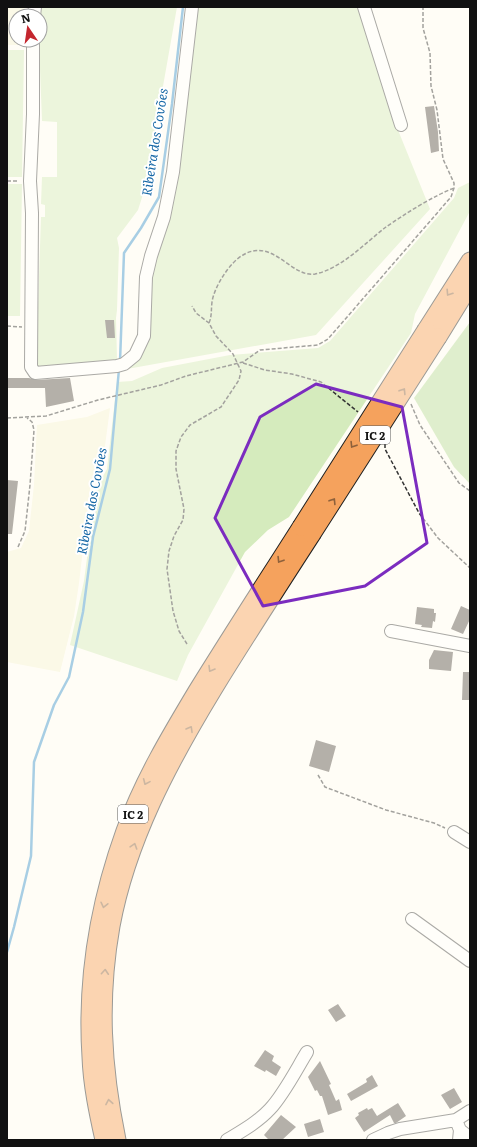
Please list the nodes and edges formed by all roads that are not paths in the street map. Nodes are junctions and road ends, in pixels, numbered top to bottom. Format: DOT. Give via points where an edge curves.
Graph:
graph roads {
  1 [pos="192,7"];
  2 [pos="364,7"];
  3 [pos="33,48"];
  4 [pos="402,125"];
  5 [pos="470,261"];
  6 [pos="470,285"];
  7 [pos="432,333"];
  8 [pos="307,530"];
  9 [pos="391,630"];
  10 [pos="470,646"];
  11 [pos="454,832"];
  12 [pos="470,842"];
  13 [pos="412,919"];
  14 [pos="470,960"];
  15 [pos="307,1052"];
  16 [pos="470,1111"];
  17 [pos="461,1132"];
  18 [pos="104,1140"];
  19 [pos="117,1140"];
  20 [pos="227,1140"];
  21 [pos="373,1140"];
  1 -- 3 [label="street" via="173,172 164,217 146,277 144,336 135,355 120,365 34,373 31,367 30,181"];
  2 -- 4 [label="street"];
  5 -- 7 [label="highway, IC 2, one-way"];
  6 -- 7 [label="highway, IC 2"];
  7 -- 8 [label="highway, IC 2, bridge"];
  8 -- 18 [label="highway, IC 2, one-way" via="238,625 171,735 149,776 126,830 109,880 99,925 90,1009 91,1058"];
  19 -- 8 [label="highway, IC 2, one-way" via="104,1056 103,1009 111,926 122,884 138,833 160,784"];
  9 -- 10 [label="street"];
  11 -- 12 [label="street"];
  13 -- 14 [label="street"];
  15 -- 20 [label="street" via="271,1108 256,1122"];
  16 -- 17 [label="street"];
  17 -- 21 [label="street" via="400,1129"];
}
